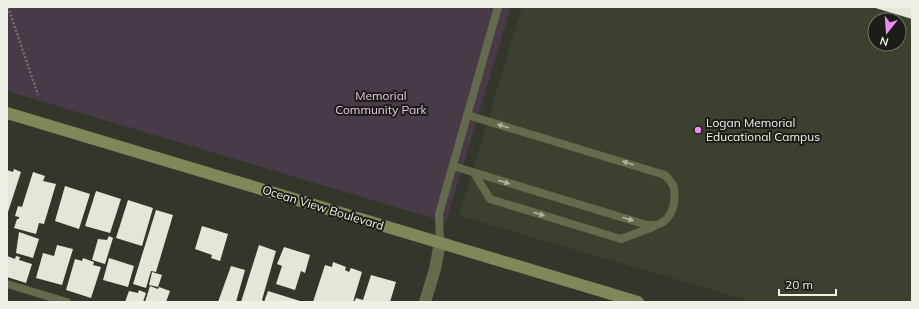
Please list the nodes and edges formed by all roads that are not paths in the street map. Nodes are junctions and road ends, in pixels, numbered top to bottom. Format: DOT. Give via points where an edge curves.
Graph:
graph roads {
  1 [pos="498,7"];
  2 [pos="7,113"];
  3 [pos="467,115"];
  4 [pos="453,166"];
  5 [pos="474,173"];
  6 [pos="659,225"];
  7 [pos="440,243"];
  8 [pos="7,284"];
  9 [pos="68,302"];
  10 [pos="425,302"];
  11 [pos="638,302"];
  1 -- 3 [label="lane"];
  2 -- 7 [label="main road, Ocean View Boulevard"];
  3 -- 4 [label="lane"];
  6 -- 3 [label="lane, one-way" via="672,211 675,198 674,187 665,175"];
  4 -- 5 [label="lane"];
  4 -- 7 [label="lane" via="439,214"];
  5 -- 6 [label="lane, one-way" via="647,225"];
  5 -- 6 [label="lane, one-way" via="490,198 621,239"];
  7 -- 10 [label="street"];
  7 -- 11 [label="main road, Ocean View Boulevard"];
  8 -- 9 [label="lane"];
}
